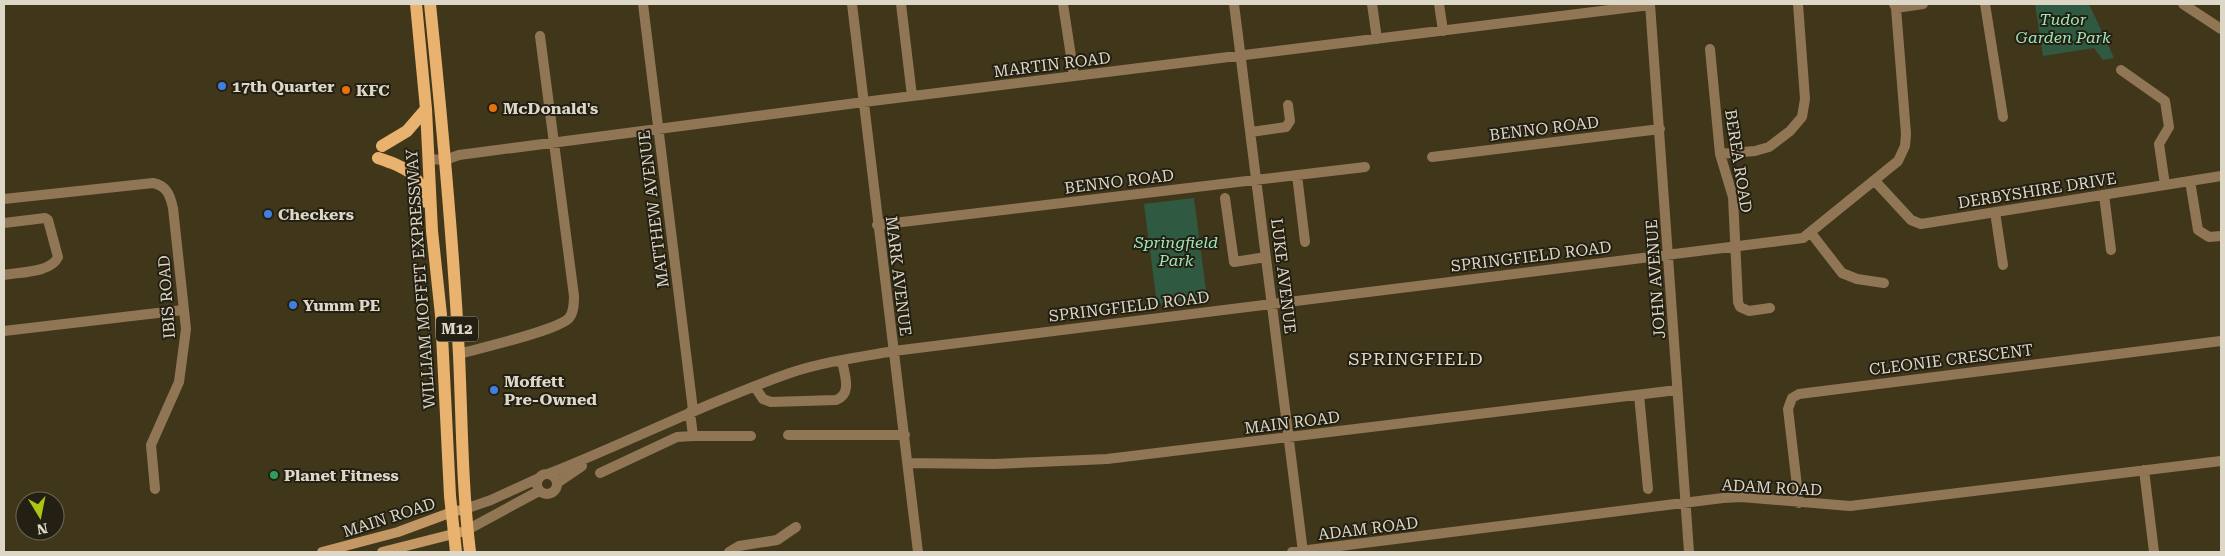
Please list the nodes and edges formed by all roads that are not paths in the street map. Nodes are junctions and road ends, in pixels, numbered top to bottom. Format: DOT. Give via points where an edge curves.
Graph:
graph roads {
  1 [pos="416,4"];
  2 [pos="430,4"];
  3 [pos="643,4"];
  4 [pos="852,4"];
  5 [pos="901,4"];
  6 [pos="1063,4"];
  7 [pos="1234,4"];
  8 [pos="1372,4"];
  9 [pos="1439,4"];
  10 [pos="1650,4"];
  11 [pos="1798,4"];
  12 [pos="1923,4"];
  13 [pos="1985,4"];
  14 [pos="2183,4"];
  15 [pos="1895,6"];
  16 [pos="2221,29"];
  17 [pos="1443,30"];
  18 [pos="540,36"];
  19 [pos="1377,39"];
  20 [pos="1710,49"];
  21 [pos="1241,56"];
  22 [pos="2121,70"];
  23 [pos="1074,76"];
  24 [pos="912,96"];
  25 [pos="864,102"];
  26 [pos="1288,105"];
  27 [pos="426,109"];
  28 [pos="2003,117"];
  29 [pos="1660,129"];
  30 [pos="659,130"];
  31 [pos="1251,132"];
  32 [pos="554,143"];
  33 [pos="428,153"];
  34 [pos="444,154"];
  35 [pos="1720,154"];
  36 [pos="1432,157"];
  37 [pos="1365,167"];
  38 [pos="1298,175"];
  39 [pos="2221,176"];
  40 [pos="1257,180"];
  41 [pos="1875,181"];
  42 [pos="2190,181"];
  43 [pos="2165,185"];
  44 [pos="2104,195"];
  45 [pos="1225,198"];
  46 [pos="4,199"];
  47 [pos="1995,212"];
  48 [pos="4,223"];
  49 [pos="877,225"];
  50 [pos="432,231"];
  51 [pos="1811,233"];
  52 [pos="2221,236"];
  53 [pos="1304,242"];
  54 [pos="1735,247"];
  55 [pos="2111,250"];
  56 [pos="1668,253"];
  57 [pos="1266,258"];
  58 [pos="2003,265"];
  59 [pos="4,275"];
  60 [pos="1884,283"];
  61 [pos="1272,304"];
  62 [pos="1770,308"];
  63 [pos="183,310"];
  64 [pos="4,331"];
  65 [pos="2221,341"];
  66 [pos="894,351"];
  67 [pos="458,354"];
  68 [pos="842,360"];
  69 [pos="755,387"];
  70 [pos="1677,390"];
  71 [pos="1639,395"];
  72 [pos="691,411"];
  73 [pos="788,435"];
  74 [pos="905,435"];
  75 [pos="693,436"];
  76 [pos="751,436"];
  77 [pos="1289,438"];
  78 [pos="609,450"];
  79 [pos="2221,460"];
  80 [pos="908,463"];
  81 [pos="2144,470"];
  82 [pos="600,473"];
  83 [pos="543,476"];
  84 [pos="557,483"];
  85 [pos="155,489"];
  86 [pos="1648,489"];
  87 [pos="539,491"];
  88 [pos="1799,503"];
  89 [pos="1686,504"];
  90 [pos="459,511"];
  91 [pos="796,527"];
  92 [pos="461,532"];
  93 [pos="322,552"];
  94 [pos="382,552"];
  95 [pos="456,552"];
  96 [pos="470,552"];
  97 [pos="729,552"];
  98 [pos="918,552"];
  99 [pos="1292,552"];
  100 [pos="1303,552"];
  101 [pos="1689,552"];
  102 [pos="2154,552"];
  1 -- 27 [label="main road, WILLIAM MOFFET EXPRESSWAY / M12"];
  2 -- 34 [label="main road, M12"];
  3 -- 30 [label="street, MATTHEW AVENUE"];
  4 -- 25 [label="street, MARK AVENUE"];
  5 -- 24 [label="street"];
  6 -- 23 [label="street"];
  7 -- 21 [label="street, LUKE AVENUE"];
  8 -- 19 [label="street"];
  9 -- 17 [label="street"];
  10 -- 17 [label="street, MARTIN ROAD"];
  10 -- 29 [label="street, JOHN AVENUE"];
  11 -- 35 [label="street" via="1805,99 1802,117 1769,147"];
  12 -- 15 [label="street"];
  13 -- 28 [label="street"];
  14 -- 16 [label="street"];
  15 -- 41 [label="street" via="1905,146 1898,161"];
  17 -- 19 [label="street, MARTIN ROAD"];
  18 -- 32 [label="street"];
  19 -- 21 [label="street, MARTIN ROAD"];
  20 -- 35 [label="street, BEREA ROAD"];
  21 -- 23 [label="street, MARTIN ROAD"];
  21 -- 31 [label="street, LUKE AVENUE"];
  22 -- 43 [label="street" via="2165,101 2169,127 2159,144"];
  23 -- 24 [label="street, MARTIN ROAD"];
  24 -- 25 [label="street, MARTIN ROAD"];
  25 -- 30 [label="street, MARTIN ROAD"];
  25 -- 49 [label="street, MARK AVENUE"];
  26 -- 31 [label="street" via="1290,121 1286,127"];
  27 -- 33 [label="main road, WILLIAM MOFFET EXPRESSWAY / M12"];
  27 -- 50 [label="main road" via="407,131 380,152 415,175 425,197"];
  29 -- 36 [label="street, BENNO ROAD"];
  29 -- 56 [label="street, JOHN AVENUE"];
  30 -- 32 [label="street, MARTIN ROAD"];
  30 -- 72 [label="street, MATTHEW AVENUE"];
  31 -- 40 [label="street, LUKE AVENUE"];
  32 -- 34 [label="street, MARTIN ROAD"];
  32 -- 67 [label="street" via="574,296 570,316 552,327"];
  33 -- 34 [label="street, MARTIN ROAD"];
  33 -- 50 [label="main road, WILLIAM MOFFET EXPRESSWAY / M12"];
  34 -- 67 [label="main road, M12"];
  35 -- 54 [label="street, BEREA ROAD" via="1732,189"];
  37 -- 38 [label="street, BENNO ROAD"];
  38 -- 40 [label="street, BENNO ROAD"];
  38 -- 53 [label="street"];
  39 -- 42 [label="street, DERBYSHIRE DRIVE"];
  40 -- 49 [label="street, BENNO ROAD"];
  40 -- 57 [label="street, LUKE AVENUE"];
  41 -- 47 [label="street, DERBYSHIRE DRIVE" via="1910,220 1917,223"];
  41 -- 51 [label="street"];
  42 -- 43 [label="street, DERBYSHIRE DRIVE"];
  42 -- 52 [label="street" via="2198,230 2205,235"];
  43 -- 44 [label="street, DERBYSHIRE DRIVE"];
  44 -- 47 [label="street, DERBYSHIRE DRIVE"];
  44 -- 55 [label="street"];
  45 -- 57 [label="street" via="1234,262"];
  46 -- 63 [label="street, IBIS ROAD" via="133,184 153,183 165,188 173,208"];
  47 -- 58 [label="street"];
  48 -- 59 [label="street" via="45,218 58,253 51,266"];
  49 -- 66 [label="street, MARK AVENUE"];
  50 -- 90 [label="main road, WILLIAM MOFFET EXPRESSWAY / M12"];
  51 -- 54 [label="street, SPRINGFIELD ROAD" via="1796,240"];
  51 -- 60 [label="street" via="1842,273"];
  54 -- 56 [label="street, SPRINGFIELD ROAD"];
  54 -- 62 [label="street, BEREA ROAD" via="1740,307 1749,311"];
  56 -- 61 [label="street, SPRINGFIELD ROAD"];
  56 -- 70 [label="street, JOHN AVENUE"];
  57 -- 61 [label="street, LUKE AVENUE"];
  61 -- 66 [label="street, SPRINGFIELD ROAD"];
  61 -- 77 [label="street, LUKE AVENUE"];
  63 -- 64 [label="street"];
  63 -- 85 [label="street, IBIS ROAD" via="186,329 179,382 151,445"];
  65 -- 88 [label="street, CLEONIE CRESCENT" via="1799,394 1792,398 1788,410"];
  66 -- 68 [label="street, SPRINGFIELD ROAD"];
  66 -- 74 [label="street, MARK AVENUE"];
  67 -- 90 [label="main road, M12"];
  68 -- 69 [label="street, SPRINGFIELD ROAD"];
  68 -- 69 [label="street" via="847,389 836,400 771,402 764,399"];
  69 -- 72 [label="street, SPRINGFIELD ROAD"];
  70 -- 71 [label="street, MAIN ROAD"];
  70 -- 89 [label="street, JOHN AVENUE"];
  71 -- 77 [label="street, MAIN ROAD"];
  71 -- 86 [label="street"];
  72 -- 75 [label="street, MATTHEW AVENUE"];
  72 -- 78 [label="street, SPRINGFIELD ROAD"];
  73 -- 74 [label="street"];
  74 -- 80 [label="street, MARK AVENUE"];
  75 -- 76 [label="street"];
  75 -- 82 [label="street" via="677,437"];
  77 -- 80 [label="street, MAIN ROAD" via="1073,462"];
  77 -- 100 [label="street, LUKE AVENUE"];
  78 -- 83 [label="street, SPRINGFIELD ROAD"];
  78 -- 84 [label="street, SPRINGFIELD ROAD"];
  79 -- 81 [label="street, ADAM ROAD"];
  80 -- 98 [label="street, MARK AVENUE"];
  81 -- 88 [label="street, ADAM ROAD" via="1857,505"];
  81 -- 102 [label="street"];
  83 -- 84 [label="street" via="554,477"];
  83 -- 87 [label="street" via="536,484"];
  83 -- 90 [label="street, SPRINGFIELD ROAD"];
  84 -- 87 [label="street" via="551,494"];
  87 -- 92 [label="street"];
  88 -- 89 [label="street, ADAM ROAD" via="1741,497"];
  89 -- 100 [label="street, ADAM ROAD"];
  89 -- 101 [label="street, JOHN AVENUE"];
  90 -- 92 [label="main road, M12"];
  90 -- 93 [label="main road, MAIN ROAD" via="398,532"];
  91 -- 97 [label="street" via="777,540 739,546"];
  92 -- 94 [label="main road, MAIN ROAD"];
  92 -- 95 [label="main road, M12"];
  92 -- 96 [label="main road, M12"];
  99 -- 100 [label="street, ADAM ROAD"];
}
